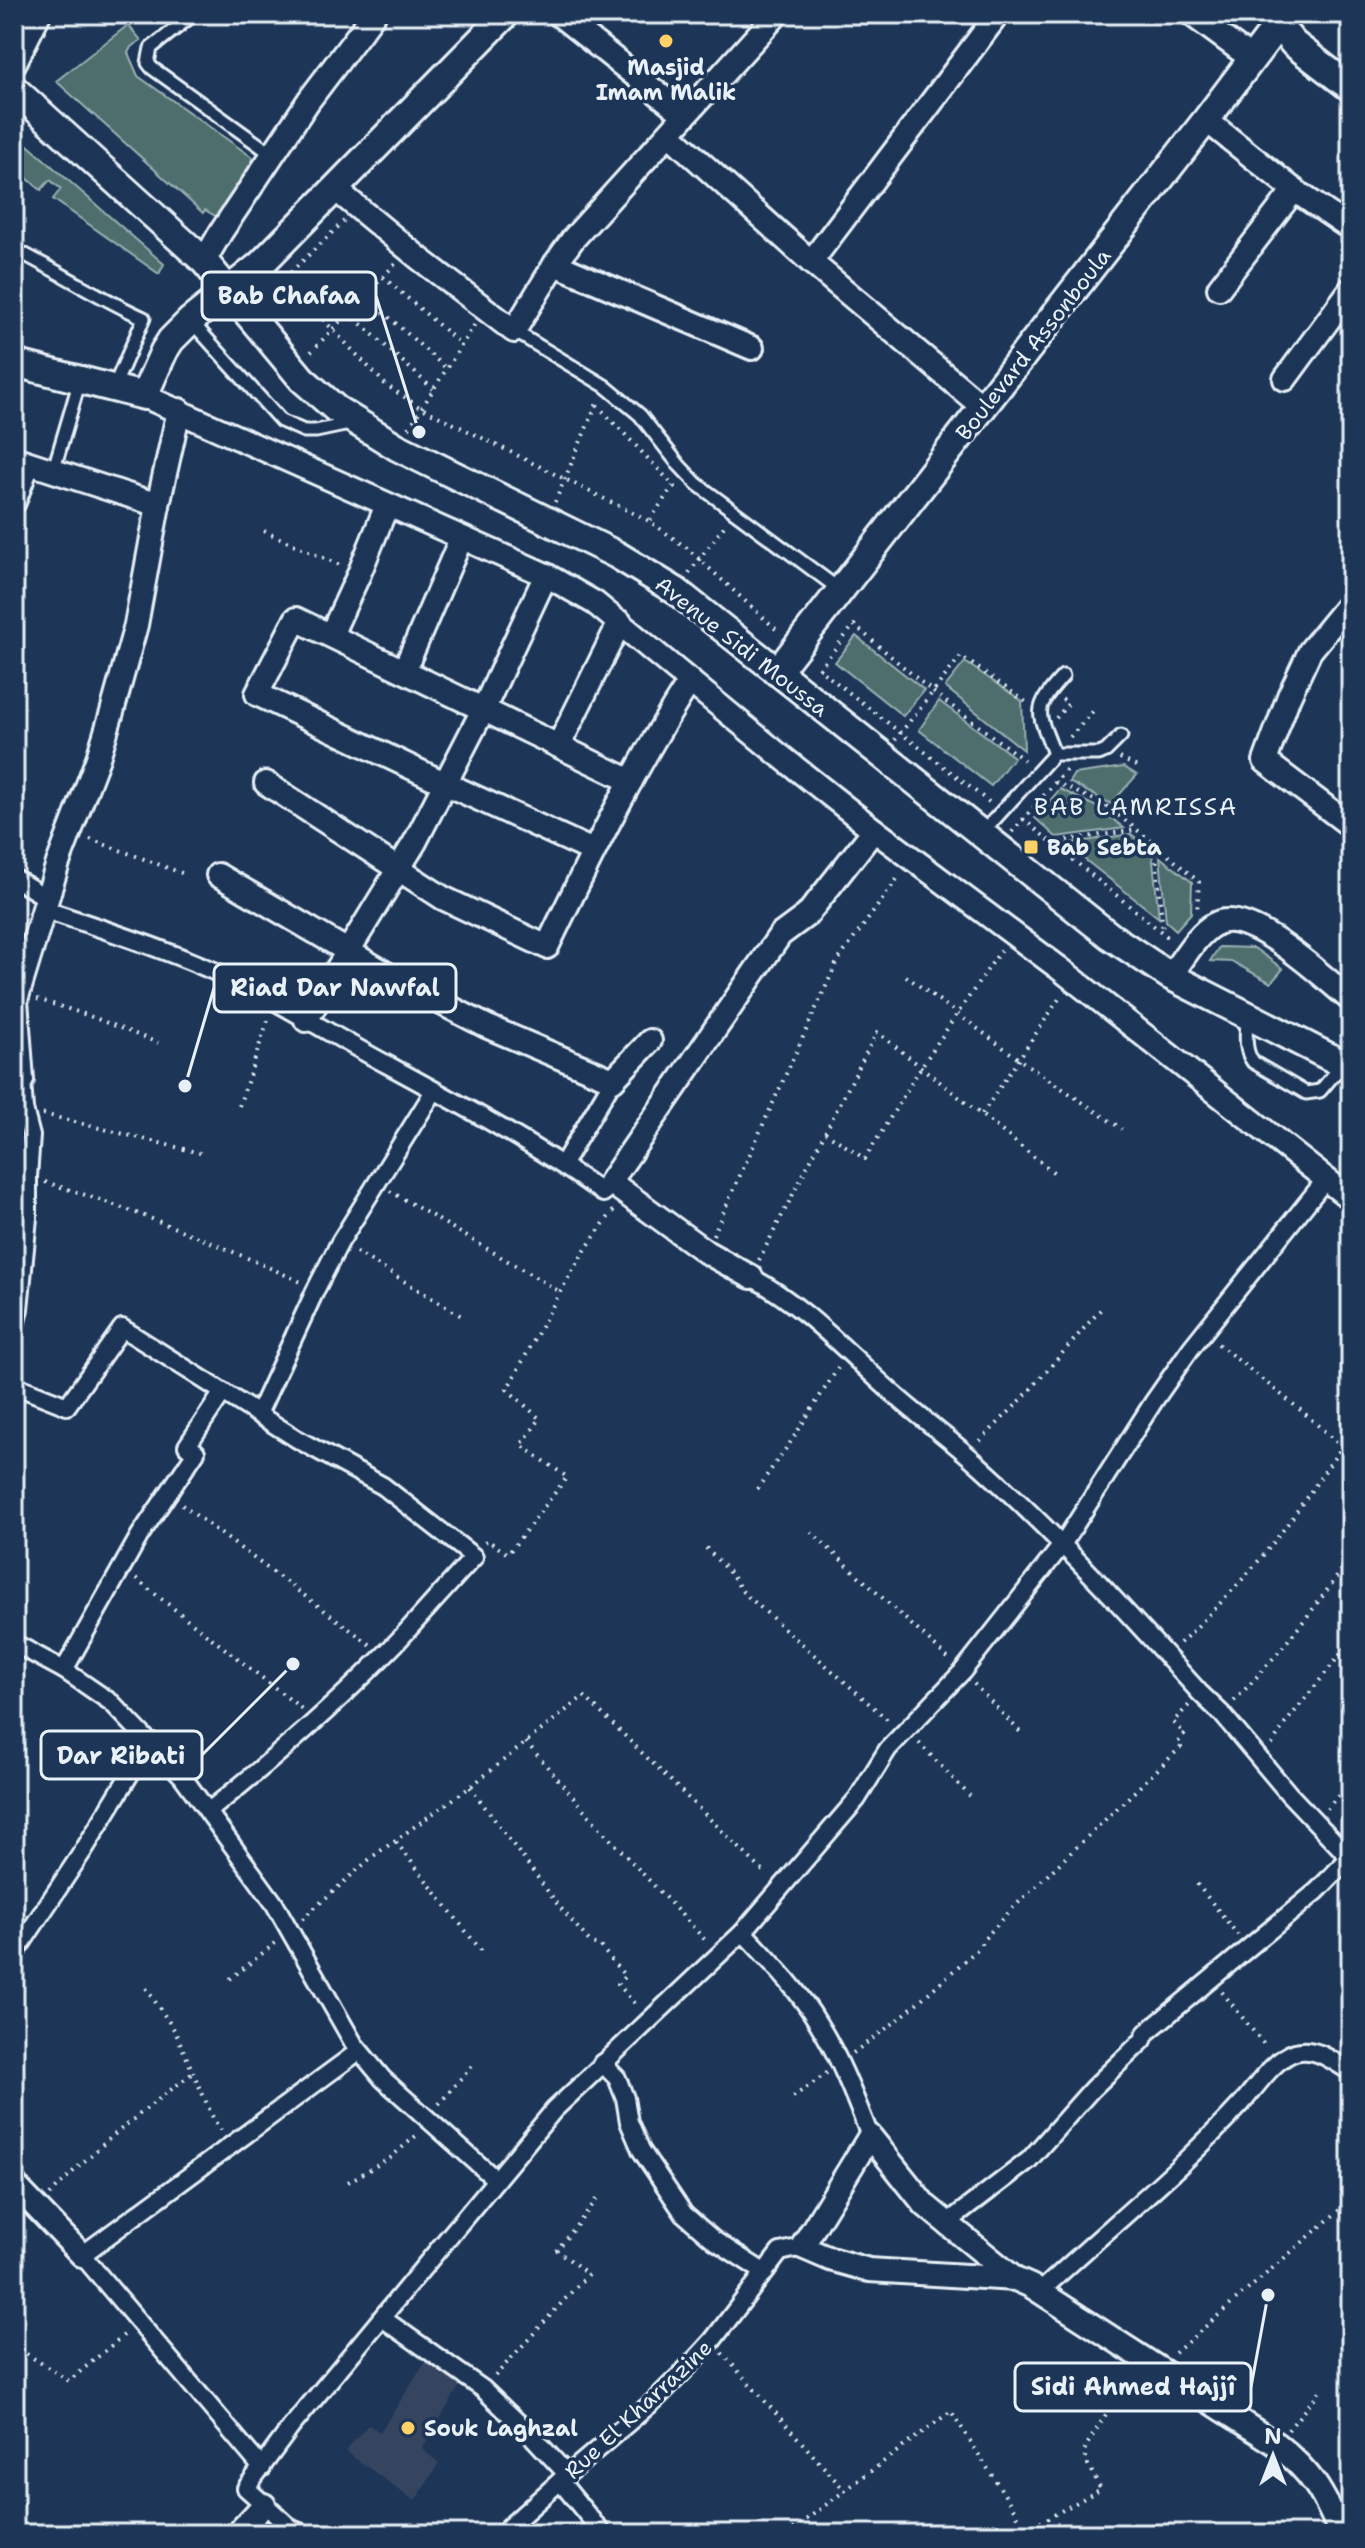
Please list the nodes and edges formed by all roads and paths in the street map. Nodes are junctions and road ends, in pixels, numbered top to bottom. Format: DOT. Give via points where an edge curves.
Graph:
graph roads {
  1 [pos="39,14"];
  2 [pos="194,14"];
  3 [pos="374,14"];
  4 [pos="506,14"];
  5 [pos="558,14"];
  6 [pos="777,14"];
  7 [pos="998,14"];
  8 [pos="1191,14"];
  9 [pos="1277,18"];
  10 [pos="1252,59"];
  11 [pos="14,64"];
  12 [pos="1351,88"];
  13 [pos="14,89"];
  14 [pos="685,115"];
  15 [pos="1206,120"];
  16 [pos="669,134"];
  17 [pos="273,155"];
  18 [pos="334,188"];
  19 [pos="1294,190"];
  20 [pos="358,208"];
  21 [pos="1351,229"];
  22 [pos="14,249"];
  23 [pos="409,250"];
  24 [pos="204,261"];
  25 [pos="811,262"];
  26 [pos="555,264"];
  27 [pos="383,277"];
  28 [pos="1219,288"];
  29 [pos="1351,289"];
  30 [pos="228,293"];
  31 [pos="365,296"];
  32 [pos="485,309"];
  33 [pos="349,313"];
  34 [pos="190,321"];
  35 [pos="332,330"];
  36 [pos="514,331"];
  37 [pos="462,345"];
  38 [pos="752,348"];
  39 [pos="14,363"];
  40 [pos="447,369"];
  41 [pos="294,370"];
  42 [pos="80,379"];
  43 [pos="1285,379"];
  44 [pos="605,386"];
  45 [pos="114,387"];
  46 [pos="433,390"];
  47 [pos="144,396"];
  48 [pos="422,408"];
  49 [pos="984,408"];
  50 [pos="179,410"];
  51 [pos="355,423"];
  52 [pos="397,447"];
  53 [pos="21,461"];
  54 [pos="53,472"];
  55 [pos="566,479"];
  56 [pos="673,486"];
  57 [pos="14,502"];
  58 [pos="158,505"];
  59 [pos="387,505"];
  60 [pos="547,520"];
  61 [pos="649,521"];
  62 [pos="725,525"];
  63 [pos="264,531"];
  64 [pos="461,539"];
  65 [pos="698,559"];
  66 [pos="359,574"];
  67 [pos="546,575"];
  68 [pos="676,591"];
  69 [pos="841,591"];
  70 [pos="1351,601"];
  71 [pos="620,622"];
  72 [pos="331,635"];
  73 [pos="796,648"];
  74 [pos="404,671"];
  75 [pos="777,672"];
  76 [pos="1063,676"];
  77 [pos="690,681"];
  78 [pos="933,692"];
  79 [pos="1057,695"];
  80 [pos="484,708"];
  81 [pos="1095,709"];
  82 [pos="1030,716"];
  83 [pos="901,733"];
  84 [pos="1121,736"];
  85 [pos="1065,743"];
  86 [pos="1077,743"];
  87 [pos="559,745"];
  88 [pos="1031,753"];
  89 [pos="1054,754"];
  90 [pos="883,756"];
  91 [pos="1024,760"];
  92 [pos="1113,765"];
  93 [pos="1139,768"];
  94 [pos="1067,769"];
  95 [pos="1015,771"];
  96 [pos="631,781"];
  97 [pos="1055,782"];
  98 [pos="266,783"];
  99 [pos="444,783"];
  100 [pos="998,791"];
  101 [pos="989,802"];
  102 [pos="1002,812"];
  103 [pos="1023,819"];
  104 [pos="1351,826"];
  105 [pos="874,830"];
  106 [pos="1138,830"];
  107 [pos="69,831"];
  108 [pos="989,841"];
  109 [pos="1051,842"];
  110 [pos="1154,843"];
  111 [pos="593,851"];
  112 [pos="912,858"];
  113 [pos="398,870"];
  114 [pos="187,875"];
  115 [pos="218,875"];
  116 [pos="14,878"];
  117 [pos="45,904"];
  118 [pos="1196,916"];
  119 [pos="1013,933"];
  120 [pos="1164,934"];
  121 [pos="347,951"];
  122 [pos="1188,953"];
  123 [pos="906,976"];
  124 [pos="1170,976"];
  125 [pos="1072,979"];
  126 [pos="18,995"];
  127 [pos="1351,1000"];
  128 [pos="274,1002"];
  129 [pos="958,1014"];
  130 [pos="1247,1015"];
  131 [pos="306,1020"];
  132 [pos="650,1041"];
  133 [pos="158,1043"];
  134 [pos="1020,1060"];
  135 [pos="1349,1063"];
  136 [pos="921,1067"];
  137 [pos="18,1080"];
  138 [pos="613,1080"];
  139 [pos="434,1091"];
  140 [pos="239,1106"];
  141 [pos="24,1109"];
  142 [pos="982,1114"];
  143 [pos="1122,1129"];
  144 [pos="825,1132"];
  145 [pos="204,1154"];
  146 [pos="563,1164"];
  147 [pos="1057,1175"];
  148 [pos="28,1177"];
  149 [pos="1326,1179"];
  150 [pos="377,1183"];
  151 [pos="618,1189"];
  152 [pos="1351,1199"];
  153 [pos="340,1242"];
  154 [pos="706,1252"];
  155 [pos="751,1277"];
  156 [pos="316,1289"];
  157 [pos="560,1292"];
  158 [pos="1101,1309"];
  159 [pos="463,1317"];
  160 [pos="14,1330"];
  161 [pos="1203,1333"];
  162 [pos="849,1353"];
  163 [pos="14,1385"];
  164 [pos="223,1392"];
  165 [pos="258,1414"];
  166 [pos="1351,1435"];
  167 [pos="1342,1447"];
  168 [pos="968,1455"];
  169 [pos="757,1489"];
  170 [pos="167,1494"];
  171 [pos="811,1532"];
  172 [pos="1062,1545"];
  173 [pos="706,1548"];
  174 [pos="474,1557"];
  175 [pos="1351,1557"];
  176 [pos="122,1567"];
  177 [pos="1351,1641"];
  178 [pos="14,1643"];
  179 [pos="384,1654"];
  180 [pos="1167,1656"];
  181 [pos="64,1670"];
  182 [pos="962,1672"];
  183 [pos="1200,1693"];
  184 [pos="1222,1714"];
  185 [pos="316,1720"];
  186 [pos="904,1732"];
  187 [pos="1022,1734"];
  188 [pos="150,1741"];
  189 [pos="526,1742"];
  190 [pos="1262,1761"];
  191 [pos="1351,1780"];
  192 [pos="470,1787"];
  193 [pos="970,1796"];
  194 [pos="209,1811"];
  195 [pos="1315,1823"];
  196 [pos="396,1841"];
  197 [pos="1350,1857"];
  198 [pos="1197,1884"];
  199 [pos="781,1889"];
  200 [pos="289,1931"];
  201 [pos="743,1932"];
  202 [pos="1247,1947"];
  203 [pos="483,1953"];
  204 [pos="14,1955"];
  205 [pos="718,1955"];
  206 [pos="230,1979"];
  207 [pos="1212,1980"];
  208 [pos="146,1988"];
  209 [pos="648,2019"];
  210 [pos="359,2051"];
  211 [pos="474,2063"];
  212 [pos="602,2063"];
  213 [pos="1278,2063"];
  214 [pos="839,2064"];
  215 [pos="194,2072"];
  216 [pos="1351,2072"];
  217 [pos="793,2097"];
  218 [pos="429,2120"];
  219 [pos="870,2136"];
  220 [pos="231,2145"];
  221 [pos="495,2179"];
  222 [pos="348,2182"];
  223 [pos="14,2184"];
  224 [pos="599,2197"];
  225 [pos="1351,2200"];
  226 [pos="37,2208"];
  227 [pos="947,2223"];
  228 [pos="802,2247"];
  229 [pos="82,2255"];
  230 [pos="765,2273"];
  231 [pos="1015,2279"];
  232 [pos="1041,2291"];
  233 [pos="382,2318"];
  234 [pos="139,2323"];
  235 [pos="712,2341"];
  236 [pos="14,2354"];
  237 [pos="1150,2363"];
  238 [pos="483,2389"];
  239 [pos="1321,2390"];
  240 [pos="14,2429"];
  241 [pos="14,2443"];
  242 [pos="1276,2444"];
  243 [pos="262,2468"];
  244 [pos="563,2478"];
  245 [pos="846,2492"];
  246 [pos="14,2503"];
  247 [pos="264,2505"];
  248 [pos="14,2511"];
  249 [pos="1027,2530"];
  250 [pos="237,2534"];
  251 [pos="305,2534"];
  252 [pos="501,2534"];
  253 [pos="603,2534"];
  254 [pos="787,2534"];
  255 [pos="1019,2534"];
  256 [pos="1341,2534"];
  1 -- 11 [label="street"];
  2 -- 17 [label="lane" via="151,48 148,63"];
  3 -- 17 [label="street"];
  4 -- 18 [label="street"];
  5 -- 14 [label="street"];
  6 -- 14 [label="street"];
  7 -- 25 [label="street"];
  8 -- 10 [label="street"];
  9 -- 10 [label="street, Boulevard Assonboula"];
  9 -- 12 [label="street" via="1294,44"];
  10 -- 15 [label="street, Boulevard Assonboula"];
  13 -- 24 [label="street, Avenue Sidi Moussa"];
  14 -- 16 [label="street"];
  15 -- 19 [label="street"];
  15 -- 49 [label="street, Boulevard Assonboula"];
  16 -- 25 [label="street"];
  16 -- 26 [label="street"];
  17 -- 24 [label="street"];
  18 -- 20 [label="street"];
  18 -- 30 [label="street"];
  19 -- 21 [label="street"];
  19 -- 28 [label="street"];
  20 -- 23 [label="street"];
  20 -- 35 [label="path" via="287,279"];
  22 -- 45 [label="lane" via="144,318"];
  23 -- 27 [label="path"];
  23 -- 32 [label="street"];
  24 -- 30 [label="street, Avenue Sidi Moussa"];
  25 -- 49 [label="street"];
  26 -- 36 [label="street"];
  26 -- 38 [label="street"];
  27 -- 31 [label="path"];
  27 -- 37 [label="path"];
  29 -- 43 [label="street"];
  30 -- 34 [label="street"];
  30 -- 41 [label="street, Avenue Sidi Moussa"];
  31 -- 33 [label="path"];
  31 -- 40 [label="path"];
  32 -- 36 [label="street"];
  32 -- 37 [label="path"];
  33 -- 35 [label="path"];
  33 -- 46 [label="path"];
  34 -- 47 [label="street" via="164,351"];
  34 -- 51 [label="lane" via="281,421 304,431"];
  35 -- 41 [label="path"];
  35 -- 48 [label="path" via="386,385"];
  36 -- 44 [label="lane"];
  37 -- 40 [label="path"];
  39 -- 42 [label="street"];
  40 -- 46 [label="path"];
  41 -- 51 [label="street, Avenue Sidi Moussa"];
  42 -- 45 [label="street"];
  42 -- 54 [label="lane"];
  44 -- 55 [label="path"];
  44 -- 69 [label="lane" via="640,415 697,484"];
  45 -- 47 [label="street"];
  46 -- 48 [label="path"];
  47 -- 50 [label="street"];
  48 -- 52 [label="path"];
  48 -- 55 [label="path"];
  49 -- 69 [label="street, Boulevard Assonboula"];
  50 -- 58 [label="street"];
  50 -- 59 [label="street"];
  51 -- 52 [label="street, Avenue Sidi Moussa"];
  52 -- 60 [label="street, Avenue Sidi Moussa"];
  53 -- 54 [label="street"];
  53 -- 57 [label="street"];
  54 -- 58 [label="street"];
  55 -- 60 [label="path"];
  55 -- 61 [label="path"];
  56 -- 61 [label="path"];
  58 -- 107 [label="street" via="136,625 98,758"];
  59 -- 64 [label="street"];
  59 -- 66 [label="street"];
  60 -- 68 [label="street, Avenue Sidi Moussa"];
  61 -- 65 [label="path"];
  62 -- 65 [label="path"];
  63 -- 66 [label="path"];
  64 -- 67 [label="street"];
  64 -- 74 [label="street"];
  65 -- 68 [label="path"];
  65 -- 73 [label="path"];
  66 -- 72 [label="street"];
  67 -- 71 [label="street"];
  67 -- 80 [label="street"];
  68 -- 75 [label="street, Avenue Sidi Moussa"];
  69 -- 73 [label="street, Boulevard Assonboula"];
  70 -- 104 [label="street" via="1310,651 1265,761"];
  71 -- 77 [label="street"];
  71 -- 87 [label="street"];
  72 -- 74 [label="street"];
  72 -- 99 [label="street" via="296,619 257,694"];
  73 -- 75 [label="street, Boulevard Assonboula"];
  74 -- 80 [label="street"];
  75 -- 90 [label="street, Avenue Sidi Moussa"];
  76 -- 89 [label="lane" via="1040,706"];
  77 -- 96 [label="street"];
  77 -- 105 [label="street"];
  78 -- 82 [label="path" via="961,656 1026,701"];
  78 -- 83 [label="path"];
  78 -- 83 [label="path" via="854,625 819,669"];
  78 -- 91 [label="path"];
  79 -- 85 [label="path" via="1068,704 1056,718"];
  80 -- 87 [label="street"];
  80 -- 99 [label="street"];
  81 -- 85 [label="path"];
  83 -- 90 [label="path"];
  83 -- 101 [label="path"];
  84 -- 89 [label="lane" via="1099,754"];
  85 -- 86 [label="path"];
  85 -- 89 [label="path"];
  87 -- 96 [label="street"];
  88 -- 91 [label="path"];
  89 -- 102 [label="lane"];
  90 -- 108 [label="street, Avenue Sidi Moussa"];
  91 -- 95 [label="path"];
  92 -- 93 [label="path" via="1121,758"];
  94 -- 97 [label="path"];
  96 -- 111 [label="street"];
  97 -- 103 [label="path"];
  97 -- 106 [label="path" via="1105,805"];
  98 -- 113 [label="street"];
  99 -- 111 [label="street"];
  99 -- 113 [label="street"];
  100 -- 101 [label="path"];
  101 -- 102 [label="path"];
  102 -- 108 [label="lane"];
  103 -- 108 [label="path"];
  103 -- 109 [label="path"];
  105 -- 112 [label="street"];
  105 -- 151 [label="street" via="807,915 780,935"];
  106 -- 109 [label="path"];
  106 -- 110 [label="path"];
  107 -- 114 [label="path"];
  107 -- 117 [label="street"];
  108 -- 124 [label="street, Avenue Sidi Moussa"];
  109 -- 120 [label="path"];
  110 -- 118 [label="path" via="1199,882"];
  110 -- 120 [label="path"];
  111 -- 113 [label="street" via="547,947 471,913"];
  112 -- 119 [label="street"];
  112 -- 154 [label="path" via="837,962"];
  113 -- 121 [label="street"];
  115 -- 121 [label="street"];
  116 -- 117 [label="street"];
  117 -- 126 [label="street"];
  117 -- 128 [label="street"];
  119 -- 125 [label="street"];
  119 -- 129 [label="path"];
  120 -- 122 [label="path"];
  121 -- 131 [label="street"];
  121 -- 138 [label="street" via="486,1026"];
  122 -- 124 [label="street"];
  122 -- 127 [label="street" via="1217,922 1246,923 1264,931"];
  123 -- 129 [label="path"];
  124 -- 130 [label="street, Avenue Sidi Moussa"];
  125 -- 134 [label="path"];
  125 -- 149 [label="street"];
  126 -- 133 [label="path"];
  126 -- 137 [label="street"];
  128 -- 131 [label="street"];
  128 -- 140 [label="path"];
  129 -- 134 [label="path"];
  129 -- 136 [label="path"];
  130 -- 135 [label="street, Avenue Sidi Moussa"];
  130 -- 135 [label="lane" via="1247,1051 1253,1062 1306,1093 1320,1091"];
  131 -- 139 [label="street"];
  132 -- 138 [label="street"];
  134 -- 142 [label="path"];
  134 -- 143 [label="path"];
  136 -- 142 [label="path"];
  136 -- 144 [label="path" via="865,1159"];
  136 -- 144 [label="path" via="877,1032"];
  137 -- 141 [label="street"];
  138 -- 146 [label="street"];
  139 -- 146 [label="street"];
  139 -- 150 [label="street"];
  141 -- 145 [label="path"];
  141 -- 148 [label="street" via="31,1136"];
  142 -- 147 [label="path"];
  144 -- 155 [label="path"];
  146 -- 151 [label="street" via="603,1193"];
  148 -- 156 [label="path" via="215,1242"];
  148 -- 160 [label="street"];
  149 -- 152 [label="street"];
  149 -- 161 [label="street"];
  150 -- 153 [label="street"];
  150 -- 157 [label="path"];
  151 -- 154 [label="street"];
  151 -- 157 [label="path"];
  153 -- 156 [label="street"];
  153 -- 159 [label="path"];
  154 -- 155 [label="street"];
  155 -- 162 [label="street" via="776,1290"];
  156 -- 165 [label="street"];
  157 -- 174 [label="path" via="507,1389 540,1419 521,1445 567,1477 508,1554 487,1540"];
  158 -- 168 [label="path"];
  161 -- 167 [label="path"];
  161 -- 172 [label="street"];
  162 -- 168 [label="street"];
  162 -- 169 [label="path"];
  163 -- 164 [label="street" via="67,1406 122,1328"];
  164 -- 165 [label="street"];
  164 -- 170 [label="street" via="187,1446 196,1452"];
  165 -- 174 [label="street" via="383,1486"];
  166 -- 167 [label="path"];
  167 -- 180 [label="path" via="1256,1563"];
  168 -- 172 [label="street"];
  170 -- 176 [label="street"];
  170 -- 179 [label="path"];
  171 -- 182 [label="path"];
  172 -- 180 [label="street"];
  172 -- 182 [label="street"];
  173 -- 186 [label="path" via="743,1592"];
  174 -- 179 [label="street"];
  175 -- 184 [label="path" via="1307,1619"];
  176 -- 181 [label="street"];
  176 -- 185 [label="path"];
  177 -- 190 [label="path"];
  178 -- 181 [label="street"];
  179 -- 185 [label="street"];
  180 -- 183 [label="street"];
  181 -- 188 [label="street" via="112,1703"];
  182 -- 186 [label="street"];
  182 -- 187 [label="path"];
  183 -- 184 [label="street"];
  183 -- 214 [label="path" via="1173,1722 1185,1734 1178,1742 1181,1747 1038,1882 979,1948"];
  184 -- 190 [label="street"];
  185 -- 194 [label="street"];
  186 -- 193 [label="path"];
  186 -- 199 [label="street" via="857,1799"];
  188 -- 194 [label="street"];
  188 -- 204 [label="street"];
  189 -- 192 [label="path"];
  189 -- 199 [label="path" via="584,1696"];
  189 -- 205 [label="path"];
  190 -- 195 [label="street"];
  191 -- 195 [label="path"];
  192 -- 196 [label="path"];
  192 -- 209 [label="path" via="558,1905 625,1976 618,1984"];
  194 -- 200 [label="street"];
  195 -- 197 [label="street"];
  196 -- 200 [label="path"];
  196 -- 203 [label="path"];
  197 -- 202 [label="street"];
  198 -- 202 [label="path"];
  199 -- 201 [label="street"];
  200 -- 206 [label="path"];
  200 -- 210 [label="street"];
  201 -- 205 [label="street"];
  201 -- 214 [label="street" via="818,2022"];
  202 -- 207 [label="street"];
  205 -- 209 [label="street"];
  207 -- 213 [label="path"];
  207 -- 227 [label="street" via="1146,2033 1029,2160"];
  208 -- 215 [label="path"];
  209 -- 212 [label="street"];
  210 -- 218 [label="street"];
  210 -- 220 [label="street"];
  211 -- 218 [label="path"];
  212 -- 221 [label="street"];
  212 -- 230 [label="street" via="617,2078 641,2150 684,2214"];
  213 -- 216 [label="street" via="1308,2050"];
  213 -- 232 [label="street" via="1171,2176"];
  214 -- 217 [label="path"];
  214 -- 219 [label="street"];
  215 -- 220 [label="path"];
  215 -- 226 [label="path" via="117,2130"];
  218 -- 221 [label="street"];
  218 -- 222 [label="path" via="390,2158"];
  219 -- 227 [label="street" via="925,2205"];
  219 -- 228 [label="street, Rue El Kharrazine"];
  220 -- 229 [label="street"];
  221 -- 233 [label="street"];
  223 -- 226 [label="street"];
  224 -- 238 [label="path" via="557,2250 588,2274"];
  225 -- 237 [label="path"];
  226 -- 229 [label="street"];
  227 -- 231 [label="street"];
  228 -- 230 [label="street, Rue El Kharrazine" via="780,2252"];
  228 -- 231 [label="street" via="869,2270"];
  229 -- 234 [label="street"];
  230 -- 235 [label="street, Rue El Kharrazine"];
  231 -- 232 [label="street"];
  232 -- 237 [label="street"];
  233 -- 238 [label="street"];
  233 -- 243 [label="street"];
  234 -- 236 [label="path" via="69,2381 19,2349"];
  234 -- 243 [label="street"];
  235 -- 244 [label="street, Rue El Kharrazine" via="655,2400"];
  235 -- 245 [label="path"];
  237 -- 242 [label="street"];
  237 -- 249 [label="path" via="1085,2448 1101,2489"];
  238 -- 244 [label="street" via="528,2432"];
  239 -- 242 [label="path"];
  240 -- 241 [label="path" via="19,2434"];
  242 -- 256 [label="street" via="1315,2481"];
  243 -- 247 [label="street" via="246,2488"];
  244 -- 252 [label="street"];
  244 -- 253 [label="street, Rue El Kharrazine"];
  245 -- 249 [label="path" via="951,2411"];
  245 -- 254 [label="path"];
  246 -- 248 [label="path"];
  247 -- 250 [label="street"];
  247 -- 251 [label="street"];
  249 -- 255 [label="path"];
}
